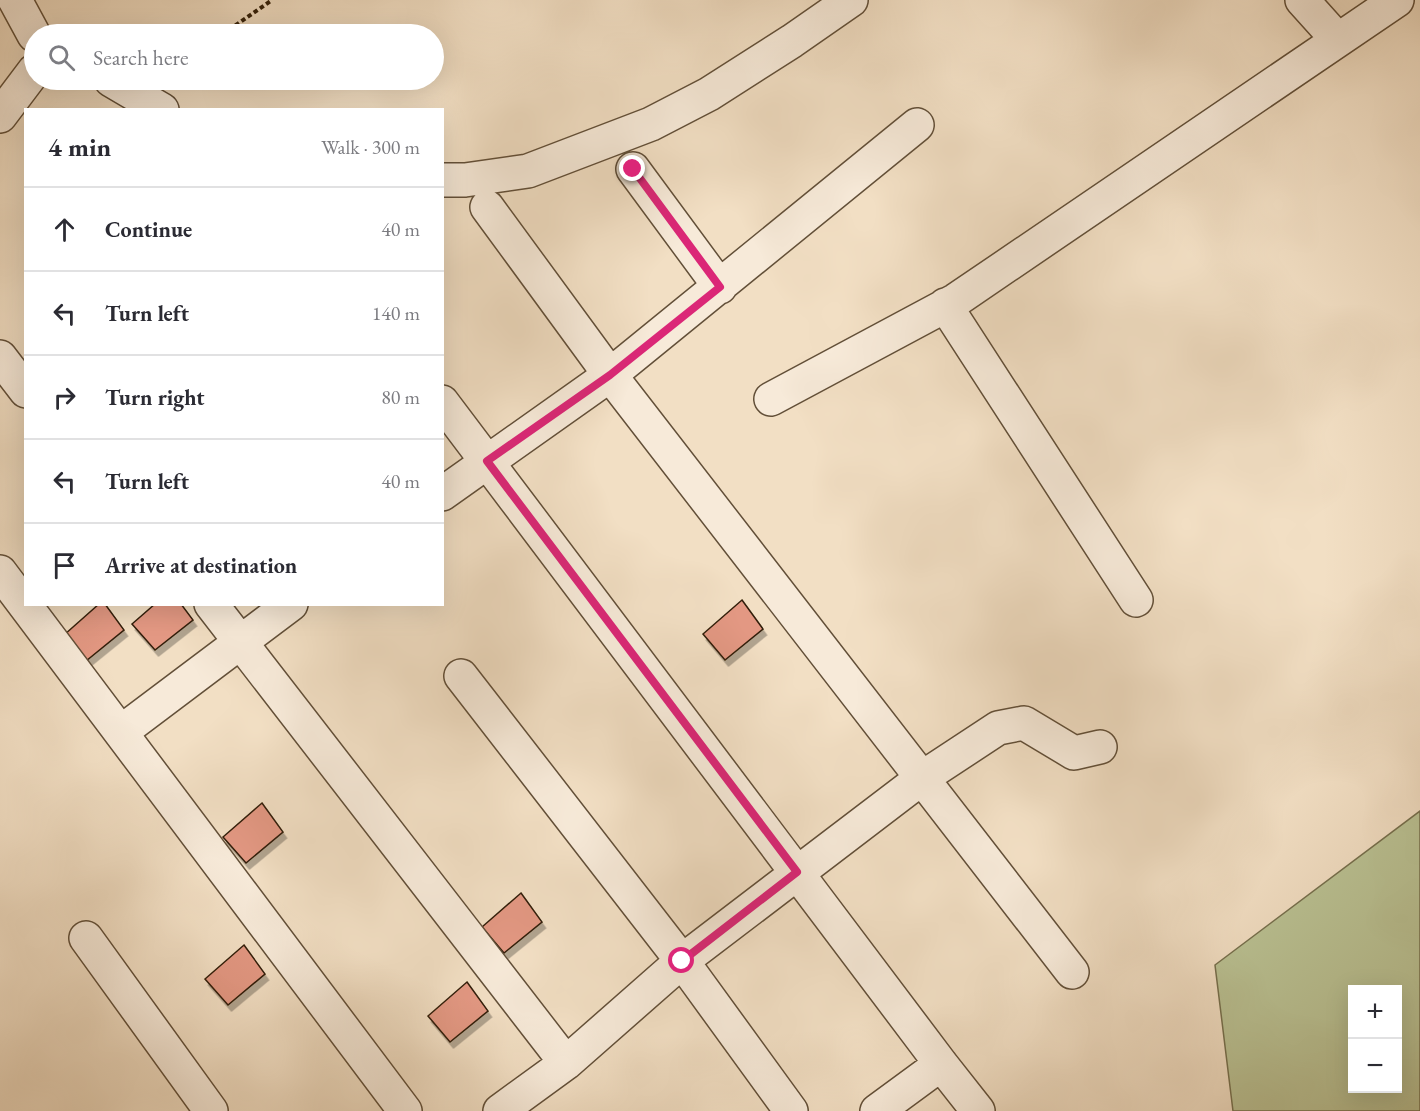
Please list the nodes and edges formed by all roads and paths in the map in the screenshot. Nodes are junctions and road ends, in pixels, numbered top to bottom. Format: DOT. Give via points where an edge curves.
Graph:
graph roads {
  1 [pos="15,0"];
  2 [pos="272,0"];
  3 [pos="851,0"];
  4 [pos="1302,0"];
  5 [pos="1397,0"];
  6 [pos="28,24"];
  7 [pos="237,24"];
  8 [pos="1338,40"];
  9 [pos="24,84"];
  10 [pos="128,90"];
  11 [pos="159,108"];
  12 [pos="0,116"];
  13 [pos="917,125"];
  14 [pos="633,169"];
  15 [pos="444,180"];
  16 [pos="487,207"];
  17 [pos="720,287"];
  18 [pos="945,305"];
  19 [pos="0,357"];
  20 [pos="610,375"];
  21 [pos="24,388"];
  22 [pos="771,399"];
  23 [pos="444,405"];
  24 [pos="487,461"];
  25 [pos="444,493"];
  26 [pos="0,573"];
  27 [pos="1136,600"];
  28 [pos="24,605"];
  29 [pos="25,606"];
  30 [pos="212,606"];
  31 [pos="288,606"];
  32 [pos="239,643"];
  33 [pos="461,676"];
  34 [pos="120,732"];
  35 [pos="1100,747"];
  36 [pos="922,778"];
  37 [pos="797,872"];
  38 [pos="86,938"];
  39 [pos="682,961"];
  40 [pos="1072,972"];
  41 [pos="566,1063"];
  42 [pos="941,1064"];
  43 [pos="211,1111"];
  44 [pos="405,1111"];
  45 [pos="500,1111"];
  46 [pos="791,1111"];
  47 [pos="877,1111"];
  48 [pos="978,1111"];
  1 -- 6 [label="street"];
  2 -- 7 [label="path"];
  3 -- 15 [label="street" via="727,82 651,124 528,171"];
  4 -- 8 [label="street"];
  5 -- 8 [label="street"];
  8 -- 18 [label="street"];
  9 -- 12 [label="street"];
  10 -- 11 [label="street"];
  13 -- 17 [label="street"];
  14 -- 17 [label="street"];
  16 -- 20 [label="street"];
  17 -- 20 [label="street"];
  18 -- 22 [label="street"];
  18 -- 27 [label="street"];
  19 -- 21 [label="street"];
  20 -- 24 [label="street"];
  20 -- 36 [label="street"];
  23 -- 24 [label="street"];
  24 -- 25 [label="street"];
  24 -- 37 [label="street"];
  26 -- 28 [label="street"];
  29 -- 34 [label="street"];
  30 -- 32 [label="street"];
  31 -- 32 [label="street"];
  32 -- 34 [label="street"];
  32 -- 41 [label="street"];
  33 -- 39 [label="street"];
  34 -- 44 [label="street"];
  35 -- 36 [label="street" via="1074,753 1024,723 998,728"];
  36 -- 37 [label="street"];
  36 -- 40 [label="street"];
  37 -- 39 [label="street"];
  37 -- 42 [label="street"];
  38 -- 43 [label="street"];
  39 -- 41 [label="street"];
  39 -- 46 [label="street"];
  41 -- 45 [label="street"];
  42 -- 47 [label="street"];
  42 -- 48 [label="street"];
}
